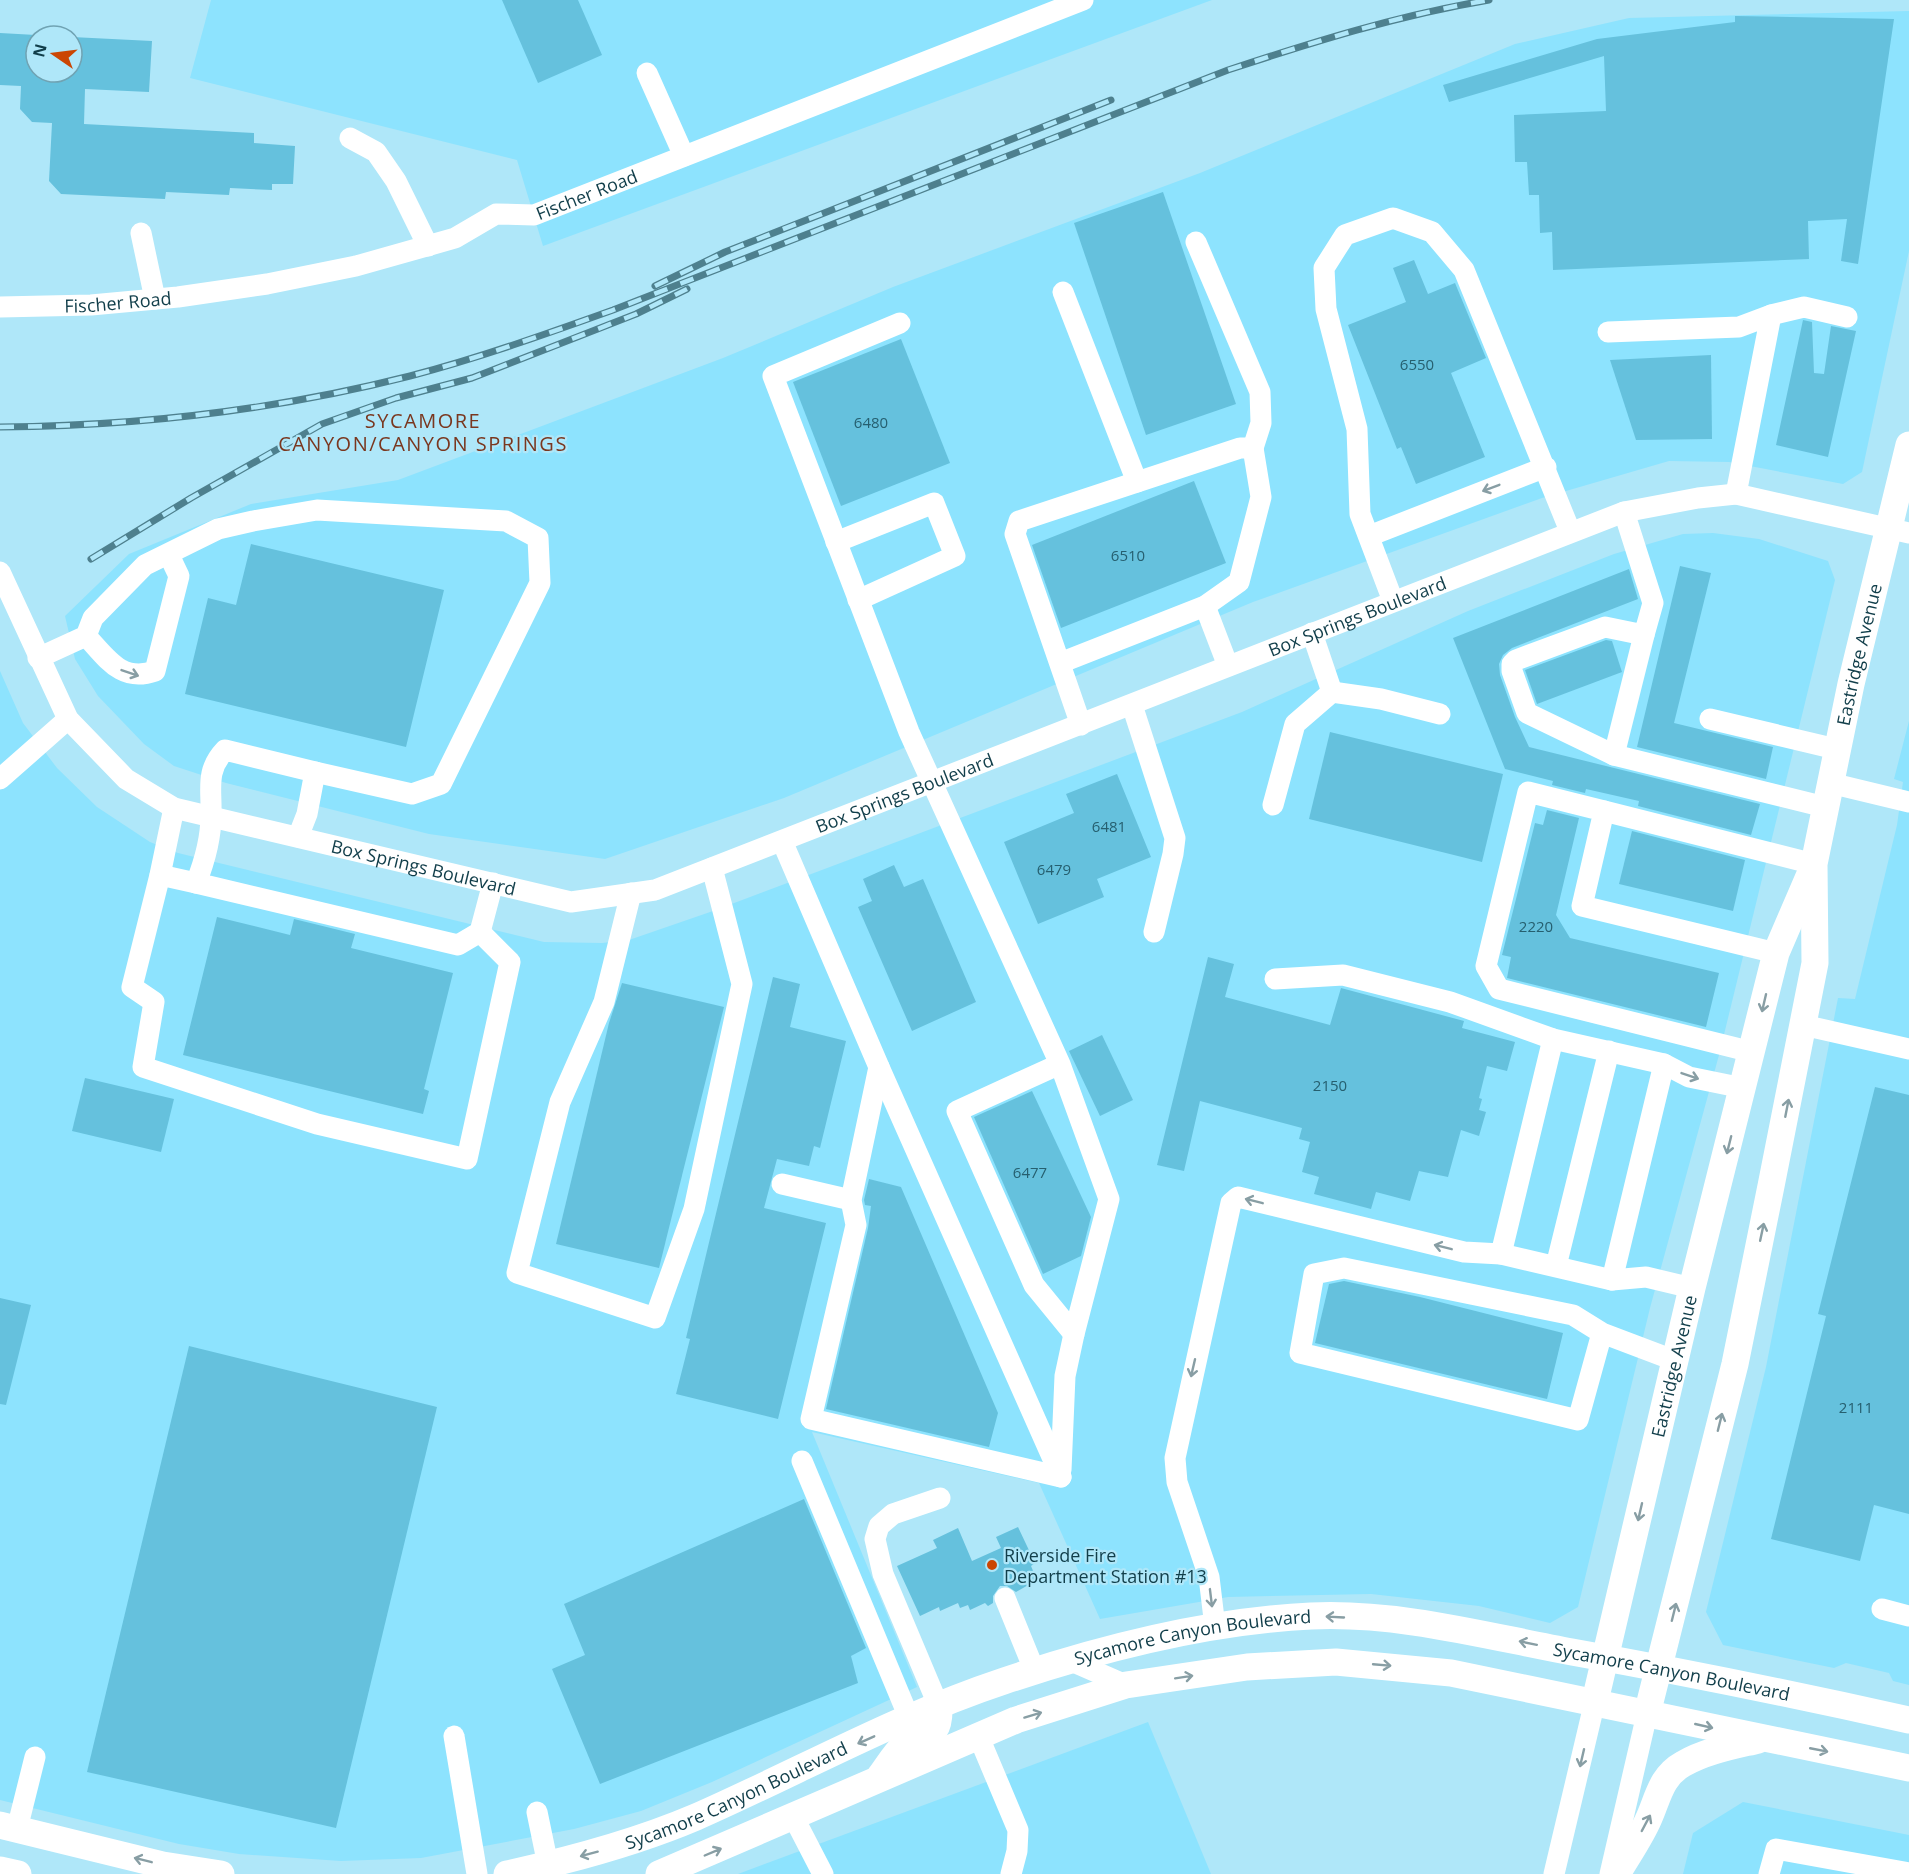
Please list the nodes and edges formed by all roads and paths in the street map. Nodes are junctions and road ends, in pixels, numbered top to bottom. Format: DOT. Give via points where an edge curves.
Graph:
graph roads {
  1 [pos="1083,0"];
  2 [pos="647,73"];
  3 [pos="350,138"];
  4 [pos="684,156"];
  5 [pos="141,233"];
  6 [pos="1196,242"];
  7 [pos="428,246"];
  8 [pos="1063,292"];
  9 [pos="156,299"];
  10 [pos="0,307"];
  11 [pos="1771,315"];
  12 [pos="1847,317"];
  13 [pos="900,323"];
  14 [pos="1608,332"];
  15 [pos="1909,445"];
  16 [pos="1253,448"];
  17 [pos="1546,467"];
  18 [pos="1137,482"];
  19 [pos="1736,494"];
  20 [pos="1624,512"];
  21 [pos="1570,531"];
  22 [pos="1899,531"];
  23 [pos="1369,536"];
  24 [pos="836,542"];
  25 [pos="169,555"];
  26 [pos="0,572"];
  27 [pos="858,600"];
  28 [pos="1393,601"];
  29 [pos="1205,606"];
  30 [pos="1312,633"];
  31 [pos="1644,635"];
  32 [pos="86,636"];
  33 [pos="39,658"];
  34 [pos="1060,663"];
  35 [pos="1228,666"];
  36 [pos="1332,692"];
  37 [pos="1132,705"];
  38 [pos="1440,714"];
  39 [pos="68,719"];
  40 [pos="1710,719"];
  41 [pos="1081,725"];
  42 [pos="1836,749"];
  43 [pos="1614,755"];
  44 [pos="315,772"];
  45 [pos="0,779"];
  46 [pos="933,782"];
  47 [pos="1828,795"];
  48 [pos="1909,802"];
  49 [pos="1273,804"];
  50 [pos="174,808"];
  51 [pos="1604,811"];
  52 [pos="211,816"];
  53 [pos="298,837"];
  54 [pos="782,841"];
  55 [pos="1814,864"];
  56 [pos="712,868"];
  57 [pos="160,875"];
  58 [pos="196,883"];
  59 [pos="493,883"];
  60 [pos="631,893"];
  61 [pos="480,932"];
  62 [pos="1154,932"];
  63 [pos="1776,953"];
  64 [pos="1275,979"];
  65 [pos="1803,1025"];
  66 [pos="1553,1039"];
  67 [pos="1909,1049"];
  68 [pos="1609,1051"];
  69 [pos="1752,1052"];
  70 [pos="1060,1064"];
  71 [pos="1664,1064"];
  72 [pos="879,1067"];
  73 [pos="1743,1088"];
  74 [pos="782,1184"];
  75 [pos="851,1200"];
  76 [pos="1501,1254"];
  77 [pos="1556,1266"];
  78 [pos="1612,1280"];
  79 [pos="1692,1288"];
  80 [pos="1602,1333"];
  81 [pos="1074,1334"];
  82 [pos="1676,1360"];
  83 [pos="802,1461"];
  84 [pos="1061,1477"];
  85 [pos="940,1498"];
  86 [pos="1005,1598"];
  87 [pos="1882,1609"];
  88 [pos="1909,1616"];
  89 [pos="1215,1627"];
  90 [pos="1606,1657"];
  91 [pos="1071,1661"];
  92 [pos="1660,1669"];
  93 [pos="1035,1672"];
  94 [pos="1126,1685"];
  95 [pos="1595,1701"];
  96 [pos="939,1707"];
  97 [pos="1647,1714"];
  98 [pos="910,1720"];
  99 [pos="1909,1720"];
  100 [pos="978,1735"];
  101 [pos="454,1736"];
  102 [pos="1762,1739"];
  103 [pos="34,1757"];
  104 [pos="1909,1768"];
  105 [pos="875,1782"];
  106 [pos="537,1812"];
  107 [pos="794,1818"];
  108 [pos="9,1827"];
  109 [pos="548,1865"];
  110 [pos="0,1870"];
  111 [pos="1909,1873"];
  112 [pos="18,1874"];
  113 [pos="221,1874"];
  114 [pos="477,1874"];
  115 [pos="507,1874"];
  116 [pos="659,1874"];
  117 [pos="823,1874"];
  118 [pos="1011,1874"];
  119 [pos="1554,1874"];
  120 [pos="1610,1874"];
  121 [pos="1617,1874"];
  122 [pos="1769,1874"];
  1 -- 4 [label="street, Fischer Road"];
  2 -- 4 [label="street"];
  3 -- 7 [label="street" via="376,152 396,181"];
  4 -- 7 [label="street, Fischer Road" via="534,215 496,214 455,238"];
  5 -- 9 [label="street"];
  6 -- 16 [label="street" via="1260,392 1261,423"];
  7 -- 9 [label="street, Fischer Road" via="267,284"];
  8 -- 18 [label="street"];
  9 -- 10 [label="street, Fischer Road" via="91,306"];
  11 -- 12 [label="street" via="1804,307"];
  11 -- 14 [label="street" via="1739,327"];
  11 -- 19 [label="street"];
  13 -- 24 [label="street" via="773,376"];
  15 -- 22 [label="main road, Eastridge Avenue"];
  16 -- 18 [label="street" via="1240,448"];
  16 -- 29 [label="street" via="1261,497 1240,579"];
  17 -- 21 [label="street"];
  17 -- 23 [label="street, one-way"];
  17 -- 23 [label="street" via="1464,270 1432,232 1393,218 1345,235 1324,267 1326,309 1357,429 1360,514"];
  18 -- 34 [label="street" via="1019,521 1016,527 1015,534"];
  19 -- 20 [label="street, Box Springs Boulevard"];
  19 -- 22 [label="street, Box Springs Boulevard"];
  20 -- 21 [label="street, Box Springs Boulevard"];
  20 -- 31 [label="street" via="1653,603"];
  21 -- 28 [label="street, Box Springs Boulevard"];
  22 -- 42 [label="main road, Eastridge Avenue"];
  23 -- 28 [label="street"];
  24 -- 27 [label="street"];
  24 -- 27 [label="street" via="934,503 955,556"];
  25 -- 32 [label="street" via="145,565 93,618"];
  32 -- 25 [label="street, one-way" via="117,669 140,677 155,671 179,576"];
  25 -- 44 [label="street" via="218,529 317,510 506,521 538,538 540,582 441,784 412,794"];
  26 -- 33 [label="street, Box Springs Boulevard"];
  27 -- 46 [label="street" via="909,732"];
  28 -- 30 [label="street, Box Springs Boulevard"];
  29 -- 34 [label="street"];
  29 -- 35 [label="street"];
  30 -- 35 [label="street, Box Springs Boulevard"];
  30 -- 36 [label="street"];
  31 -- 43 [label="street"];
  31 -- 43 [label="street" via="1605,627 1512,664 1527,714"];
  32 -- 33 [label="street"];
  33 -- 39 [label="street, Box Springs Boulevard"];
  34 -- 41 [label="street"];
  35 -- 37 [label="street, Box Springs Boulevard"];
  36 -- 38 [label="street"];
  36 -- 49 [label="street" via="1295,724"];
  37 -- 41 [label="street, Box Springs Boulevard"];
  37 -- 62 [label="street" via="1175,838"];
  39 -- 45 [label="street"];
  39 -- 50 [label="street, Box Springs Boulevard" via="126,779"];
  40 -- 42 [label="street"];
  41 -- 46 [label="street, Box Springs Boulevard"];
  42 -- 47 [label="main road, Eastridge Avenue"];
  43 -- 47 [label="street"];
  44 -- 52 [label="street" via="225,750 216,760 209,787"];
  44 -- 53 [label="street"];
  46 -- 54 [label="street, Box Springs Boulevard"];
  46 -- 70 [label="street"];
  47 -- 48 [label="street"];
  47 -- 55 [label="main road, Eastridge Avenue"];
  50 -- 52 [label="street, Box Springs Boulevard"];
  50 -- 57 [label="street"];
  51 -- 55 [label="street"];
  51 -- 63 [label="street" via="1582,906"];
  51 -- 69 [label="street" via="1528,792 1486,966 1499,989"];
  52 -- 53 [label="street, Box Springs Boulevard"];
  52 -- 58 [label="street"];
  53 -- 59 [label="street, Box Springs Boulevard"];
  54 -- 56 [label="street, Box Springs Boulevard"];
  54 -- 72 [label="street"];
  55 -- 63 [label="main road, Eastridge Avenue"];
  55 -- 65 [label="main road, Eastridge Avenue" via="1815,963"];
  56 -- 60 [label="street, Box Springs Boulevard" via="655,890"];
  56 -- 60 [label="street" via="742,984 694,1209 655,1318 517,1273 560,1102 604,1002"];
  57 -- 58 [label="street"];
  57 -- 61 [label="street" via="132,987 154,1002 143,1067 316,1124 467,1159 510,962"];
  58 -- 61 [label="street" via="458,945"];
  59 -- 60 [label="street, Box Springs Boulevard" via="571,902"];
  59 -- 61 [label="street"];
  63 -- 69 [label="main road, Eastridge Avenue, one-way"];
  64 -- 66 [label="street" via="1343,975 1450,1002"];
  65 -- 67 [label="street"];
  92 -- 65 [label="main road, Eastridge Avenue, one-way" via="1735,1364"];
  66 -- 68 [label="street"];
  66 -- 76 [label="street"];
  68 -- 71 [label="street"];
  68 -- 77 [label="street"];
  69 -- 73 [label="main road, Eastridge Avenue"];
  70 -- 81 [label="street" via="1109,1199"];
  70 -- 81 [label="street" via="957,1111 1034,1285"];
  71 -- 73 [label="street, one-way" via="1689,1077"];
  71 -- 78 [label="street"];
  72 -- 75 [label="street"];
  72 -- 84 [label="street"];
  73 -- 79 [label="main road, Eastridge Avenue, one-way"];
  74 -- 75 [label="street"];
  75 -- 84 [label="street" via="856,1225 811,1419"];
  76 -- 77 [label="street"];
  76 -- 89 [label="street, one-way" via="1464,1252 1238,1197 1231,1203 1175,1458 1176,1482 1209,1577"];
  77 -- 78 [label="street"];
  78 -- 79 [label="street" via="1646,1277"];
  79 -- 82 [label="main road, Eastridge Avenue"];
  80 -- 80 [label="street" via="1573,1314 1344,1268 1314,1274 1300,1353 1578,1420"];
  80 -- 82 [label="street"];
  81 -- 84 [label="street" via="1065,1376"];
  82 -- 90 [label="main road, Eastridge Avenue, one-way"];
  83 -- 98 [label="street"];
  85 -- 96 [label="street" via="893,1514 879,1526 875,1539 883,1574"];
  86 -- 93 [label="street"];
  87 -- 88 [label="street"];
  90 -- 89 [label="main road, Sycamore Canyon Boulevard, one-way" via="1458,1628 1381,1619 1313,1616"];
  89 -- 91 [label="main road, Sycamore Canyon Boulevard"];
  90 -- 92 [label="main road, Sycamore Canyon Boulevard"];
  90 -- 95 [label="main road, Eastridge Avenue"];
  91 -- 93 [label="main road, Sycamore Canyon Boulevard"];
  91 -- 94 [label="street"];
  92 -- 97 [label="main road, Eastridge Avenue"];
  92 -- 99 [label="main road, Sycamore Canyon Boulevard"];
  93 -- 96 [label="main road, Sycamore Canyon Boulevard"];
  94 -- 95 [label="main road, Sycamore Canyon Boulevard, one-way" via="1246,1667 1336,1662 1451,1673"];
  100 -- 94 [label="main road, Sycamore Canyon Boulevard, one-way"];
  95 -- 97 [label="main road, Sycamore Canyon Boulevard"];
  95 -- 119 [label="street, Eastridge Avenue, one-way"];
  96 -- 98 [label="main road, Sycamore Canyon Boulevard"];
  96 -- 105 [label="main road" via="939,1725 933,1733 905,1745"];
  97 -- 102 [label="main road, Sycamore Canyon Boulevard, one-way"];
  97 -- 120 [label="street, Eastridge Avenue"];
  98 -- 109 [label="main road, Sycamore Canyon Boulevard, one-way" via="692,1818 610,1848"];
  100 -- 105 [label="main road, Sycamore Canyon Boulevard"];
  100 -- 118 [label="street" via="1018,1830"];
  101 -- 114 [label="street"];
  102 -- 104 [label="main road, Sycamore Canyon Boulevard, one-way"];
  121 -- 102 [label="main road, one-way" via="1650,1817 1655,1797 1673,1770 1683,1763"];
  103 -- 108 [label="street"];
  105 -- 107 [label="main road, Sycamore Canyon Boulevard"];
  106 -- 109 [label="street"];
  116 -- 107 [label="main road, Sycamore Canyon Boulevard, one-way"];
  107 -- 117 [label="street"];
  113 -- 108 [label="main road, one-way" via="163,1865"];
  109 -- 115 [label="main road, Sycamore Canyon Boulevard"];
  110 -- 112 [label="main road"];
  111 -- 122 [label="street" via="1776,1849"];
}
